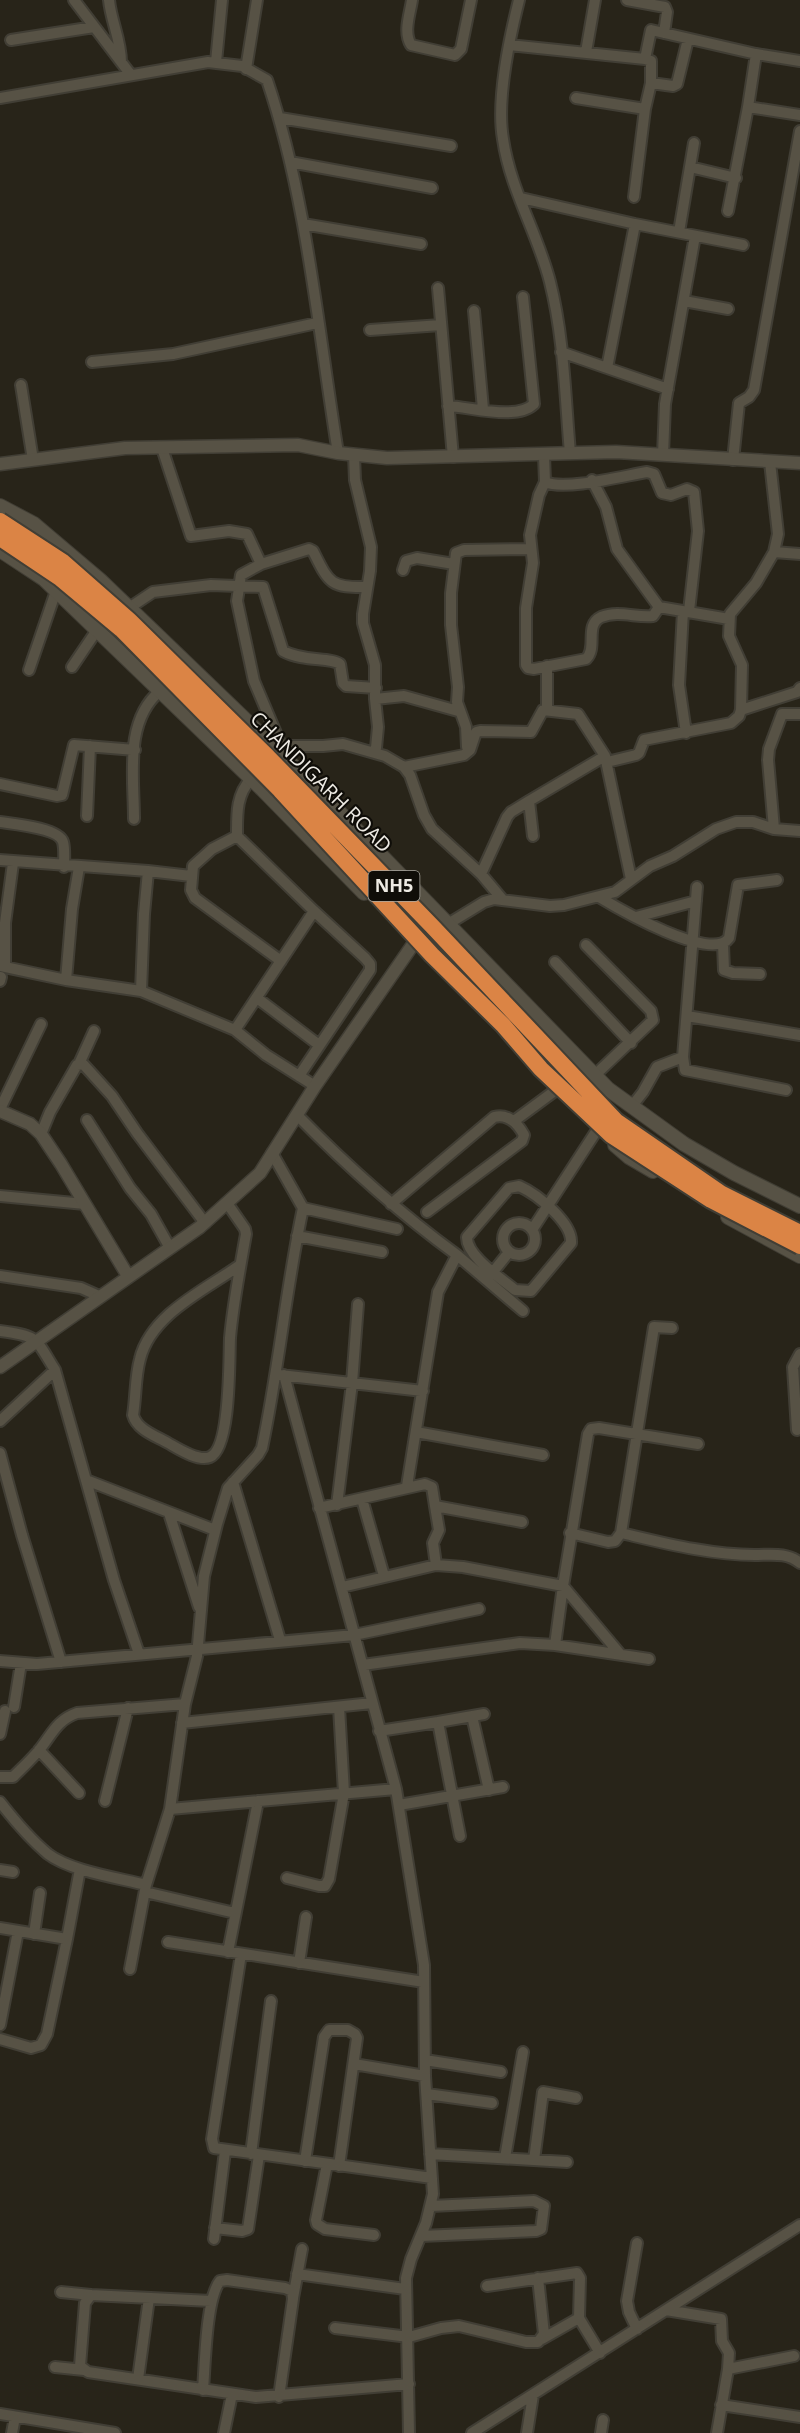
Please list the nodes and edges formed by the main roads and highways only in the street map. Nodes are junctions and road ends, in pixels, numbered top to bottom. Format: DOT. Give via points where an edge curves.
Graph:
graph roads {
  1 [pos="0,506"];
  2 [pos="0,520"];
  3 [pos="0,538"];
  4 [pos="0,550"];
  5 [pos="800,1206"];
  6 [pos="800,1233"];
  7 [pos="800,1246"];
  8 [pos="800,1256"];
  1 -- 5 [label="main road" via="34,524 100,580 277,745 608,1089 684,1144"];
  2 -- 6 [label="highway, CHANDIGARH ROAD / NH5, bridge" via="63,562 129,620 424,917 616,1121 722,1194"];
  3 -- 7 [label="highway, NH5, bridge" via="60,578 121,629 280,790 541,1069 611,1135 711,1200"];
  4 -- 8 [label="main road" via="44,579 251,779 597,1130 629,1157"];
}
